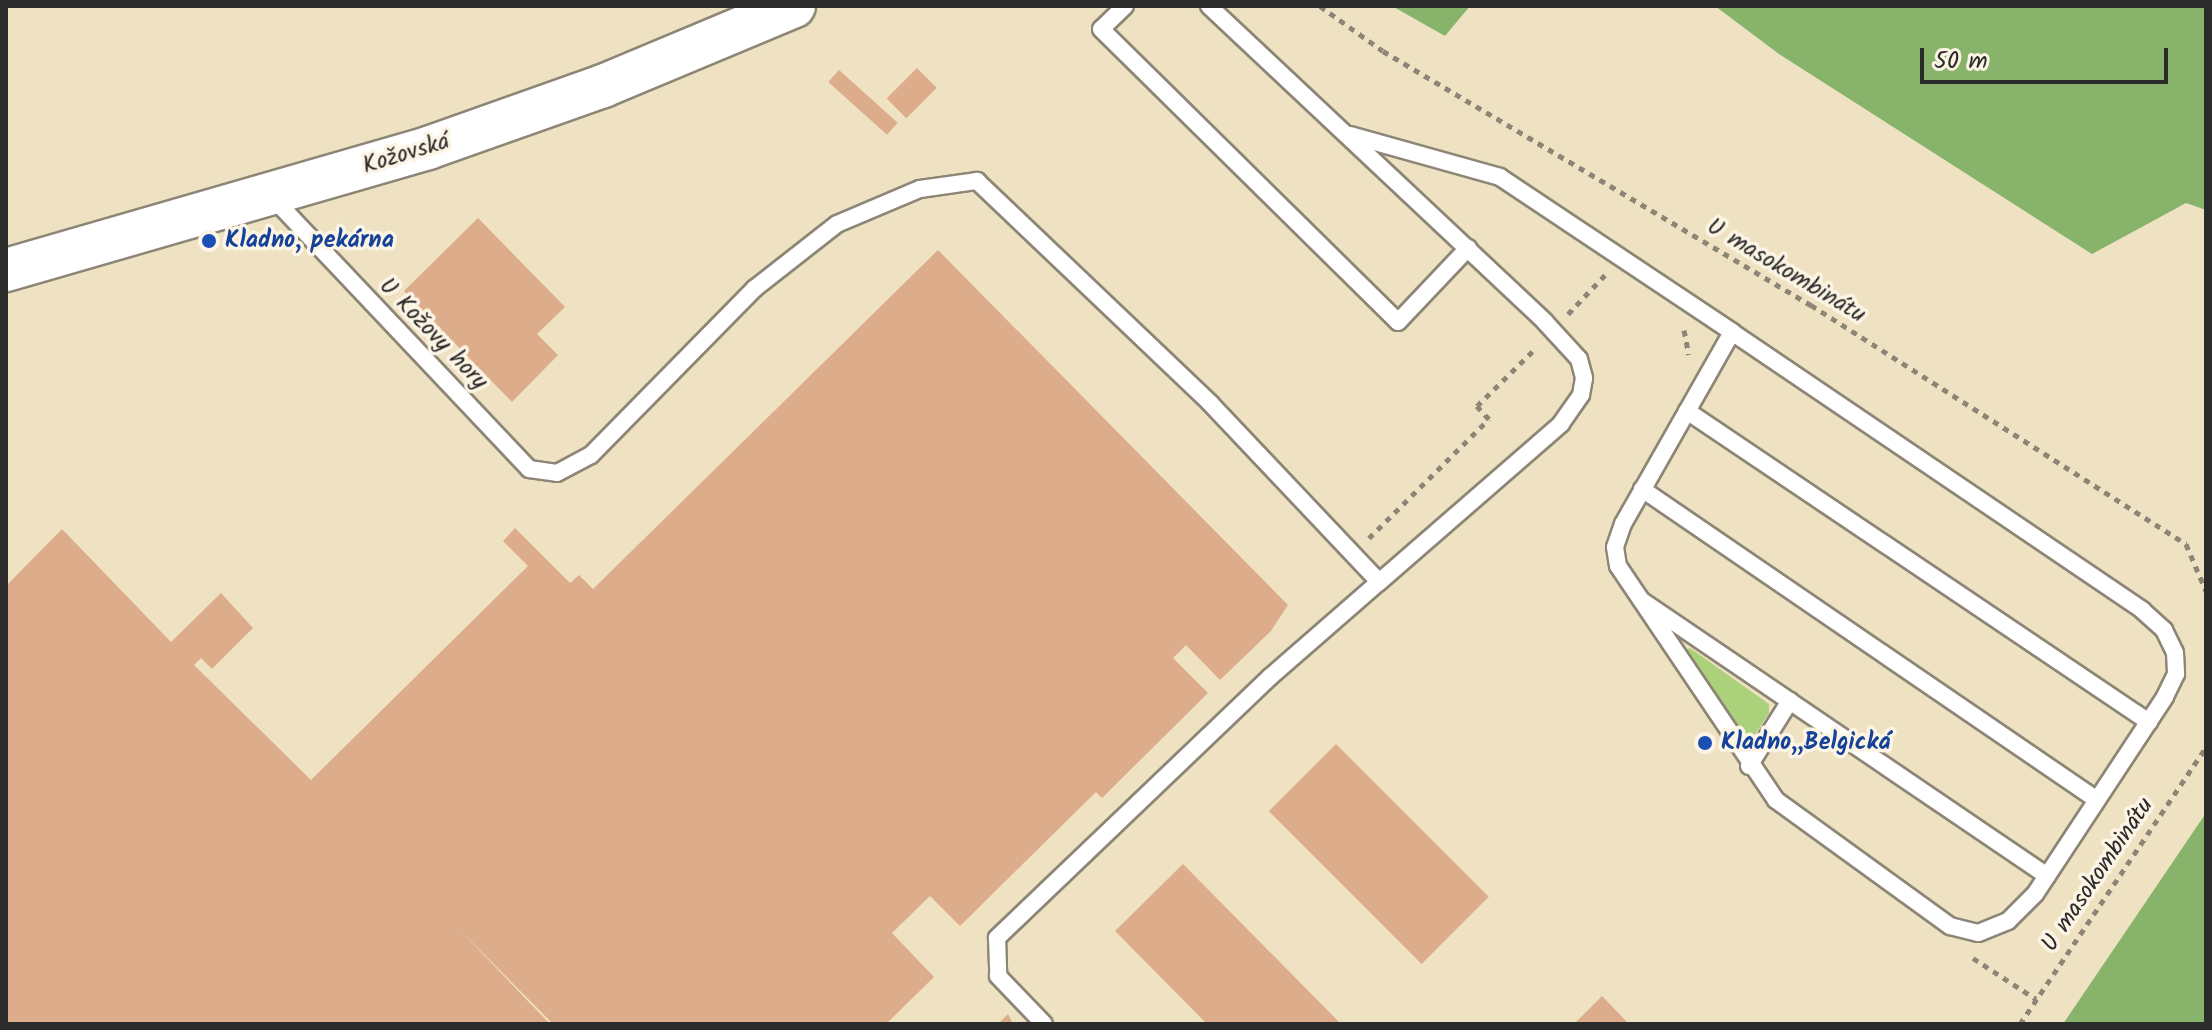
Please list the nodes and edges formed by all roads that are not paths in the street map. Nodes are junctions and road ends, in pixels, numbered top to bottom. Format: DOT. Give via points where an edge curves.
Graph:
graph roads {
  1 [pos="794,6"];
  2 [pos="1125,6"];
  3 [pos="1209,6"];
  4 [pos="1350,135"];
  5 [pos="271,196"];
  6 [pos="1468,248"];
  7 [pos="6,270"];
  8 [pos="1732,332"];
  9 [pos="1687,411"];
  10 [pos="1642,489"];
  11 [pos="1379,582"];
  12 [pos="1634,595"];
  13 [pos="1790,701"];
  14 [pos="2149,722"];
  15 [pos="1749,766"];
  16 [pos="2097,800"];
  17 [pos="2047,876"];
  18 [pos="1044,1024"];
  1 -- 5 [label="street, Kožovská" via="532,113"];
  2 -- 6 [label="lane" via="1101,29 1398,322"];
  3 -- 4 [label="lane"];
  4 -- 6 [label="lane"];
  4 -- 8 [label="lane" via="1500,177"];
  5 -- 7 [label="street, Kožovská"];
  5 -- 11 [label="lane, U Kožovy hory" via="529,469 557,473 591,455 754,289 837,224 920,189 977,181 1210,403"];
  6 -- 11 [label="lane" via="1579,359 1581,395 1561,424"];
  8 -- 9 [label="lane"];
  8 -- 14 [label="lane" via="2164,630 2175,653 2176,674"];
  9 -- 10 [label="lane"];
  9 -- 14 [label="lane"];
  10 -- 12 [label="lane" via="1615,547 1618,566"];
  10 -- 16 [label="lane"];
  11 -- 18 [label="lane" via="1270,677 997,938 998,976"];
  12 -- 13 [label="lane"];
  12 -- 15 [label="lane"];
  13 -- 15 [label="lane"];
  13 -- 17 [label="lane"];
  14 -- 16 [label="lane"];
  15 -- 17 [label="lane" via="1776,800 1950,926 1978,933 2008,921"];
  16 -- 17 [label="lane"];
}
